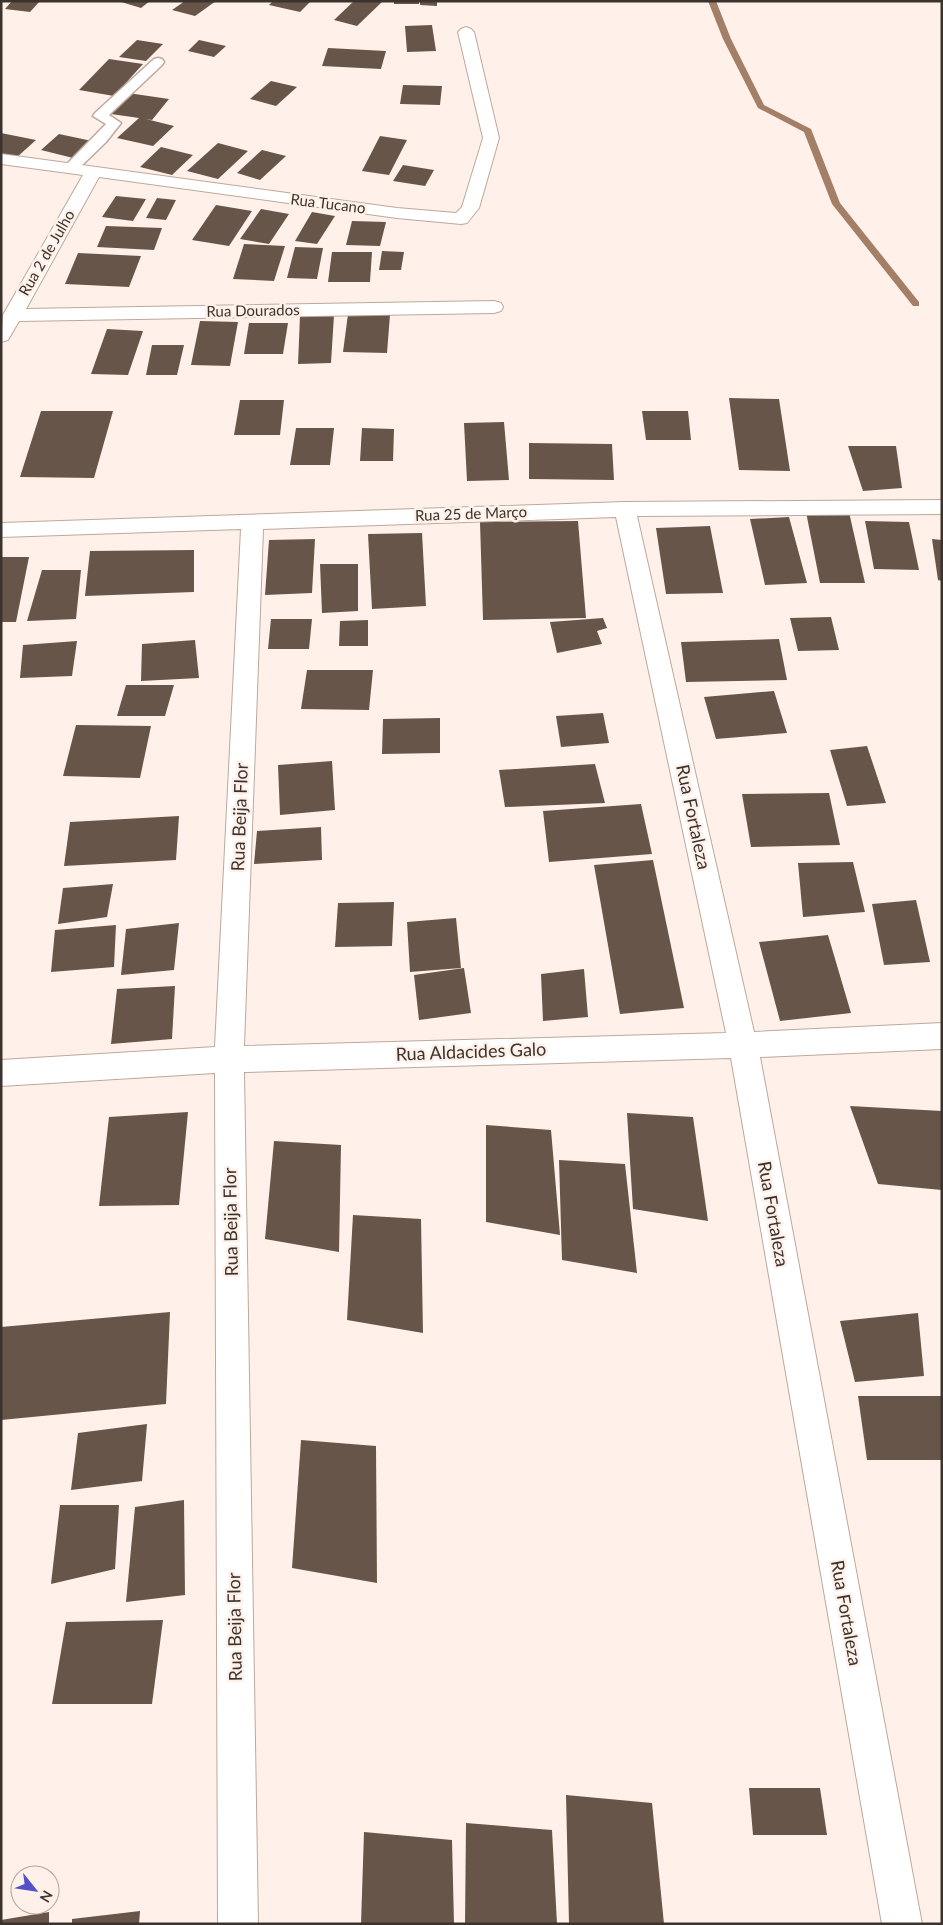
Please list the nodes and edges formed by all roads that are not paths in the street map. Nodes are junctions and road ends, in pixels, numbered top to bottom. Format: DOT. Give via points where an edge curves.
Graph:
graph roads {
  1 [pos="466,32"];
  2 [pos="158,62"];
  3 [pos="1,159"];
  4 [pos="71,168"];
  5 [pos="94,171"];
  6 [pos="494,307"];
  7 [pos="12,315"];
  8 [pos="1,336"];
  9 [pos="942,507"];
  10 [pos="625,509"];
  11 [pos="252,521"];
  12 [pos="1,530"];
  13 [pos="942,1036"];
  14 [pos="743,1045"];
  15 [pos="229,1059"];
  16 [pos="1,1073"];
  17 [pos="238,1924"];
  18 [pos="902,1924"];
  1 -- 5 [label="street, Rua Tucano" via="491,138 470,208 461,219"];
  2 -- 4 [label="lane" via="100,116 114,123"];
  3 -- 4 [label="street, Rua Tucano"];
  4 -- 5 [label="street, Rua Tucano"];
  5 -- 7 [label="street, Rua 2 de Julho"];
  6 -- 7 [label="street, Rua Dourados"];
  7 -- 8 [label="street, Rua 2 de Julho"];
  9 -- 10 [label="street, Rua 25 de Março"];
  10 -- 11 [label="street, Rua 25 de Março"];
  10 -- 14 [label="street, Rua Fortaleza"];
  11 -- 12 [label="street, Rua 25 de Março"];
  11 -- 15 [label="street, Rua Beija Flor"];
  13 -- 14 [label="street, Rua Aldacides Galo"];
  14 -- 15 [label="street, Rua Aldacides Galo"];
  14 -- 18 [label="street, Rua Fortaleza"];
  15 -- 16 [label="street, Rua Aldacides Galo"];
  15 -- 17 [label="street, Rua Beija Flor"];
}
